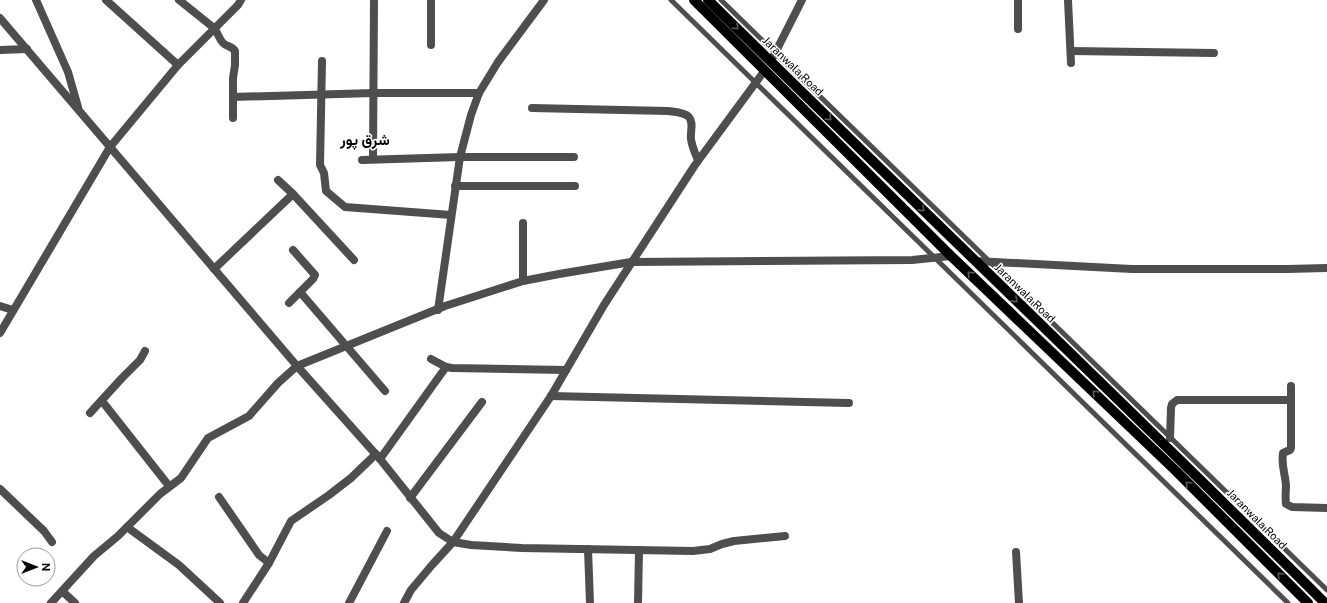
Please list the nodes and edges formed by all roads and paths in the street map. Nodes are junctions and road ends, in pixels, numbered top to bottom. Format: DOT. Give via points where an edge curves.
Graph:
graph roads {
  1 [pos="36,0"];
  2 [pos="106,0"];
  3 [pos="179,0"];
  4 [pos="241,0"];
  5 [pos="374,0"];
  6 [pos="431,0"];
  7 [pos="544,0"];
  8 [pos="671,0"];
  9 [pos="694,0"];
  10 [pos="708,0"];
  11 [pos="721,0"];
  12 [pos="802,0"];
  13 [pos="1018,0"];
  14 [pos="1068,0"];
  15 [pos="0,18"];
  16 [pos="214,28"];
  17 [pos="1018,29"];
  18 [pos="431,45"];
  19 [pos="27,49"];
  20 [pos="0,50"];
  21 [pos="1071,51"];
  22 [pos="1214,53"];
  23 [pos="770,61"];
  24 [pos="322,62"];
  25 [pos="1071,63"];
  26 [pos="178,65"];
  27 [pos="756,83"];
  28 [pos="374,93"];
  29 [pos="479,93"];
  30 [pos="321,94"];
  31 [pos="233,97"];
  32 [pos="532,108"];
  33 [pos="79,110"];
  34 [pos="233,118"];
  35 [pos="110,147"];
  36 [pos="460,157"];
  37 [pos="574,157"];
  38 [pos="373,159"];
  39 [pos="362,160"];
  40 [pos="698,160"];
  41 [pos="278,180"];
  42 [pos="455,186"];
  43 [pos="574,186"];
  44 [pos="293,194"];
  45 [pos="451,215"];
  46 [pos="523,223"];
  47 [pos="293,250"];
  48 [pos="951,256"];
  49 [pos="936,258"];
  50 [pos="354,260"];
  51 [pos="975,261"];
  52 [pos="990,261"];
  53 [pos="631,262"];
  54 [pos="1327,268"];
  55 [pos="214,269"];
  56 [pos="523,281"];
  57 [pos="300,292"];
  58 [pos="289,303"];
  59 [pos="0,306"];
  60 [pos="13,310"];
  61 [pos="438,310"];
  62 [pos="0,333"];
  63 [pos="346,345"];
  64 [pos="145,351"];
  65 [pos="431,359"];
  66 [pos="297,366"];
  67 [pos="446,367"];
  68 [pos="566,370"];
  69 [pos="1291,386"];
  70 [pos="385,391"];
  71 [pos="551,396"];
  72 [pos="1291,400"];
  73 [pos="102,402"];
  74 [pos="482,402"];
  75 [pos="849,403"];
  76 [pos="90,413"];
  77 [pos="1170,438"];
  78 [pos="378,457"];
  79 [pos="169,486"];
  80 [pos="0,489"];
  81 [pos="219,497"];
  82 [pos="410,498"];
  83 [pos="1327,508"];
  84 [pos="127,527"];
  85 [pos="387,531"];
  86 [pos="785,536"];
  87 [pos="52,542"];
  88 [pos="453,542"];
  89 [pos="588,549"];
  90 [pos="639,550"];
  91 [pos="1016,552"];
  92 [pos="269,563"];
  93 [pos="1327,590"];
  94 [pos="62,591"];
  95 [pos="51,603"];
  96 [pos="75,603"];
  97 [pos="220,603"];
  98 [pos="243,603"];
  99 [pos="349,603"];
  100 [pos="404,603"];
  101 [pos="590,603"];
  102 [pos="638,603"];
  103 [pos="1019,603"];
  104 [pos="1288,603"];
  105 [pos="1308,603"];
  106 [pos="1325,603"];
  1 -- 33 [label="street" via="68,72"];
  2 -- 26 [label="street"];
  3 -- 16 [label="street"];
  4 -- 16 [label="street"];
  5 -- 28 [label="street"];
  6 -- 18 [label="street"];
  7 -- 29 [label="street" via="498,62"];
  8 -- 27 [label="lane"];
  9 -- 23 [label="main road, Jaranwala Road"];
  10 -- 23 [label="main road, Jaranwala Road, one-way"];
  11 -- 23 [label="lane"];
  12 -- 23 [label="street"];
  13 -- 17 [label="street"];
  14 -- 21 [label="street"];
  15 -- 19 [label="street"];
  16 -- 26 [label="street"];
  16 -- 31 [label="street" via="222,42 235,51"];
  19 -- 20 [label="street"];
  19 -- 33 [label="street"];
  21 -- 22 [label="street"];
  21 -- 25 [label="street"];
  23 -- 27 [label="street"];
  23 -- 48 [label="main road, Jaranwala Road"];
  23 -- 51 [label="main road, Jaranwala Road, one-way"];
  23 -- 52 [label="lane"];
  24 -- 30 [label="street"];
  26 -- 35 [label="street"];
  27 -- 40 [label="street"];
  27 -- 49 [label="lane"];
  28 -- 29 [label="street"];
  28 -- 30 [label="street"];
  28 -- 38 [label="street"];
  29 -- 36 [label="street"];
  30 -- 31 [label="street"];
  30 -- 45 [label="street" via="320,165 328,194 345,207"];
  31 -- 34 [label="street"];
  32 -- 40 [label="street" via="668,110 682,113 689,117 691,122 692,144"];
  33 -- 35 [label="street"];
  35 -- 55 [label="street"];
  35 -- 60 [label="street"];
  36 -- 37 [label="street"];
  36 -- 38 [label="street"];
  36 -- 42 [label="street"];
  38 -- 39 [label="street"];
  40 -- 53 [label="street"];
  41 -- 44 [label="street"];
  42 -- 43 [label="street"];
  42 -- 45 [label="street"];
  44 -- 50 [label="street"];
  44 -- 55 [label="street"];
  45 -- 61 [label="street"];
  46 -- 56 [label="street"];
  47 -- 57 [label="street" via="315,275"];
  48 -- 49 [label="street"];
  105 -- 48 [label="main road, Jaranwala Road, one-way" via="1176,471"];
  49 -- 53 [label="street"];
  49 -- 104 [label="lane"];
  51 -- 52 [label="street"];
  51 -- 106 [label="main road, Jaranwala Road, one-way"];
  52 -- 54 [label="street" via="1132,268"];
  52 -- 77 [label="lane"];
  53 -- 56 [label="street"];
  53 -- 68 [label="street"];
  55 -- 66 [label="street"];
  56 -- 61 [label="street"];
  57 -- 58 [label="street"];
  57 -- 63 [label="street"];
  59 -- 60 [label="street"];
  60 -- 62 [label="street"];
  61 -- 63 [label="street"];
  63 -- 66 [label="street"];
  63 -- 70 [label="street"];
  64 -- 73 [label="street"];
  65 -- 67 [label="street"];
  66 -- 78 [label="street"];
  66 -- 79 [label="street" via="249,416 208,438 181,478"];
  67 -- 68 [label="street"];
  67 -- 78 [label="street"];
  68 -- 71 [label="street"];
  69 -- 72 [label="street"];
  71 -- 75 [label="street"];
  71 -- 88 [label="street"];
  72 -- 77 [label="street" via="1177,400 1171,408"];
  72 -- 83 [label="street" via="1291,448 1282,456 1286,504 1292,507"];
  73 -- 76 [label="street"];
  73 -- 79 [label="street"];
  74 -- 82 [label="street"];
  77 -- 93 [label="lane"];
  78 -- 82 [label="street"];
  78 -- 92 [label="street" via="291,521"];
  79 -- 84 [label="street"];
  80 -- 87 [label="street"];
  81 -- 92 [label="street" via="259,555"];
  82 -- 88 [label="street" via="439,533"];
  84 -- 94 [label="street" via="94,556"];
  84 -- 97 [label="street" via="179,565"];
  85 -- 99 [label="street"];
  86 -- 90 [label="street" via="734,541 703,551"];
  88 -- 89 [label="street" via="522,548"];
  88 -- 100 [label="street" via="411,590"];
  89 -- 90 [label="street"];
  89 -- 101 [label="street"];
  90 -- 102 [label="street"];
  91 -- 103 [label="street"];
  92 -- 98 [label="street"];
  94 -- 95 [label="street"];
  94 -- 96 [label="street"];
}
